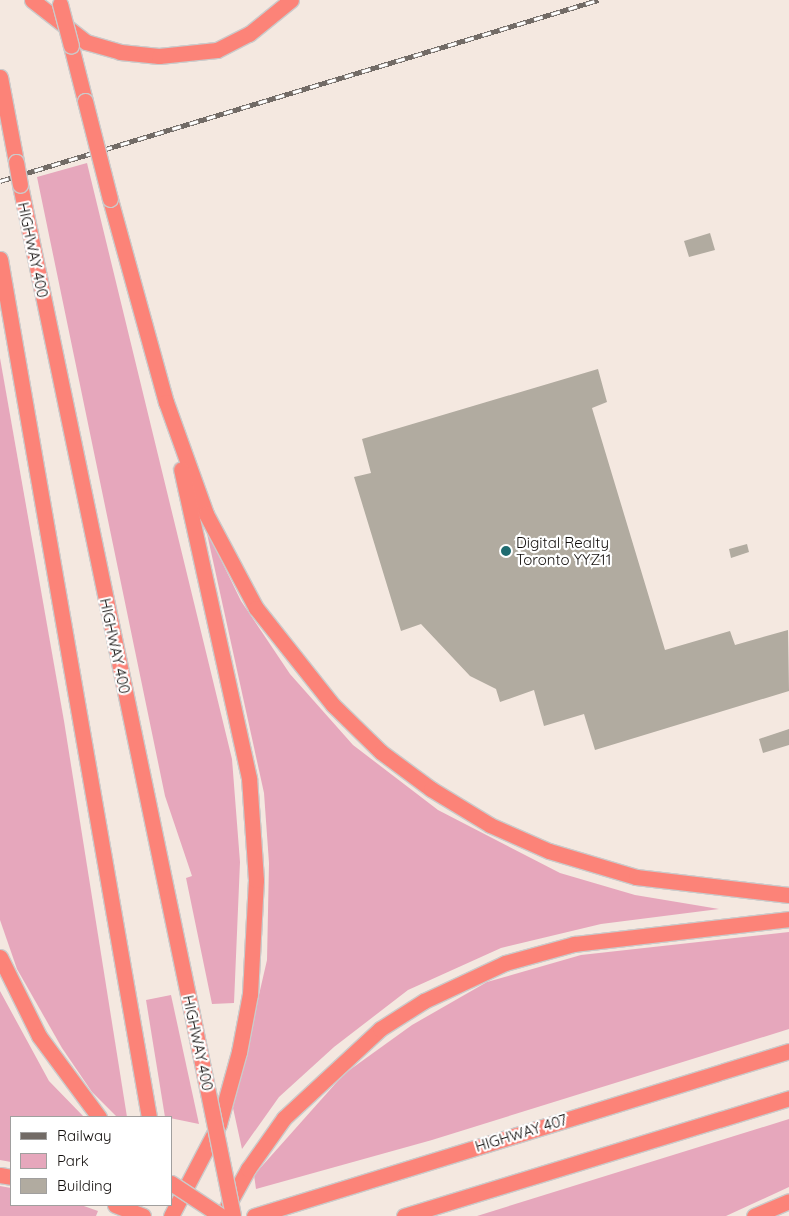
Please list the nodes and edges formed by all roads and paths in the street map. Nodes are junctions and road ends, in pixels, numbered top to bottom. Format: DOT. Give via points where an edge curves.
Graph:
graph roads {
  1 [pos="32,0"];
  2 [pos="291,0"];
  3 [pos="59,2"];
  4 [pos="0,76"];
  5 [pos="0,259"];
  6 [pos="166,402"];
  7 [pos="789,895"];
  8 [pos="789,918"];
  9 [pos="0,957"];
  10 [pos="789,1051"];
  11 [pos="789,1098"];
  12 [pos="98,1116"];
  13 [pos="149,1116"];
  14 [pos="172,1185"];
  15 [pos="789,1201"];
  16 [pos="118,1206"];
  17 [pos="258,1215"];
  18 [pos="143,1216"];
  19 [pos="169,1216"];
  20 [pos="221,1216"];
  21 [pos="233,1216"];
  22 [pos="404,1216"];
  23 [pos="754,1216"];
  1 -- 2 [label="highway" via="86,42 120,52 159,56 217,50 249,34"];
  3 -- 6 [label="highway, bridge"];
  4 -- 21 [label="highway, HIGHWAY 400, bridge"];
  5 -- 13 [label="highway"];
  6 -- 7 [label="highway" via="206,514 256,608 332,705 381,752 431,790 490,825 571,859 636,877"];
  6 -- 19 [label="highway" via="241,732 249,778 256,872 250,994 239,1052 219,1124"];
  8 -- 20 [label="highway" via="655,933 555,949 505,964 424,1002 380,1029 284,1118 248,1169"];
  9 -- 12 [label="highway" via="14,991 68,1079"];
  10 -- 17 [label="highway, HIGHWAY 407"];
  11 -- 22 [label="highway"];
  14 -- 20 [label="highway, bridge"];
  15 -- 23 [label="highway"];
  16 -- 18 [label="highway"];
}
